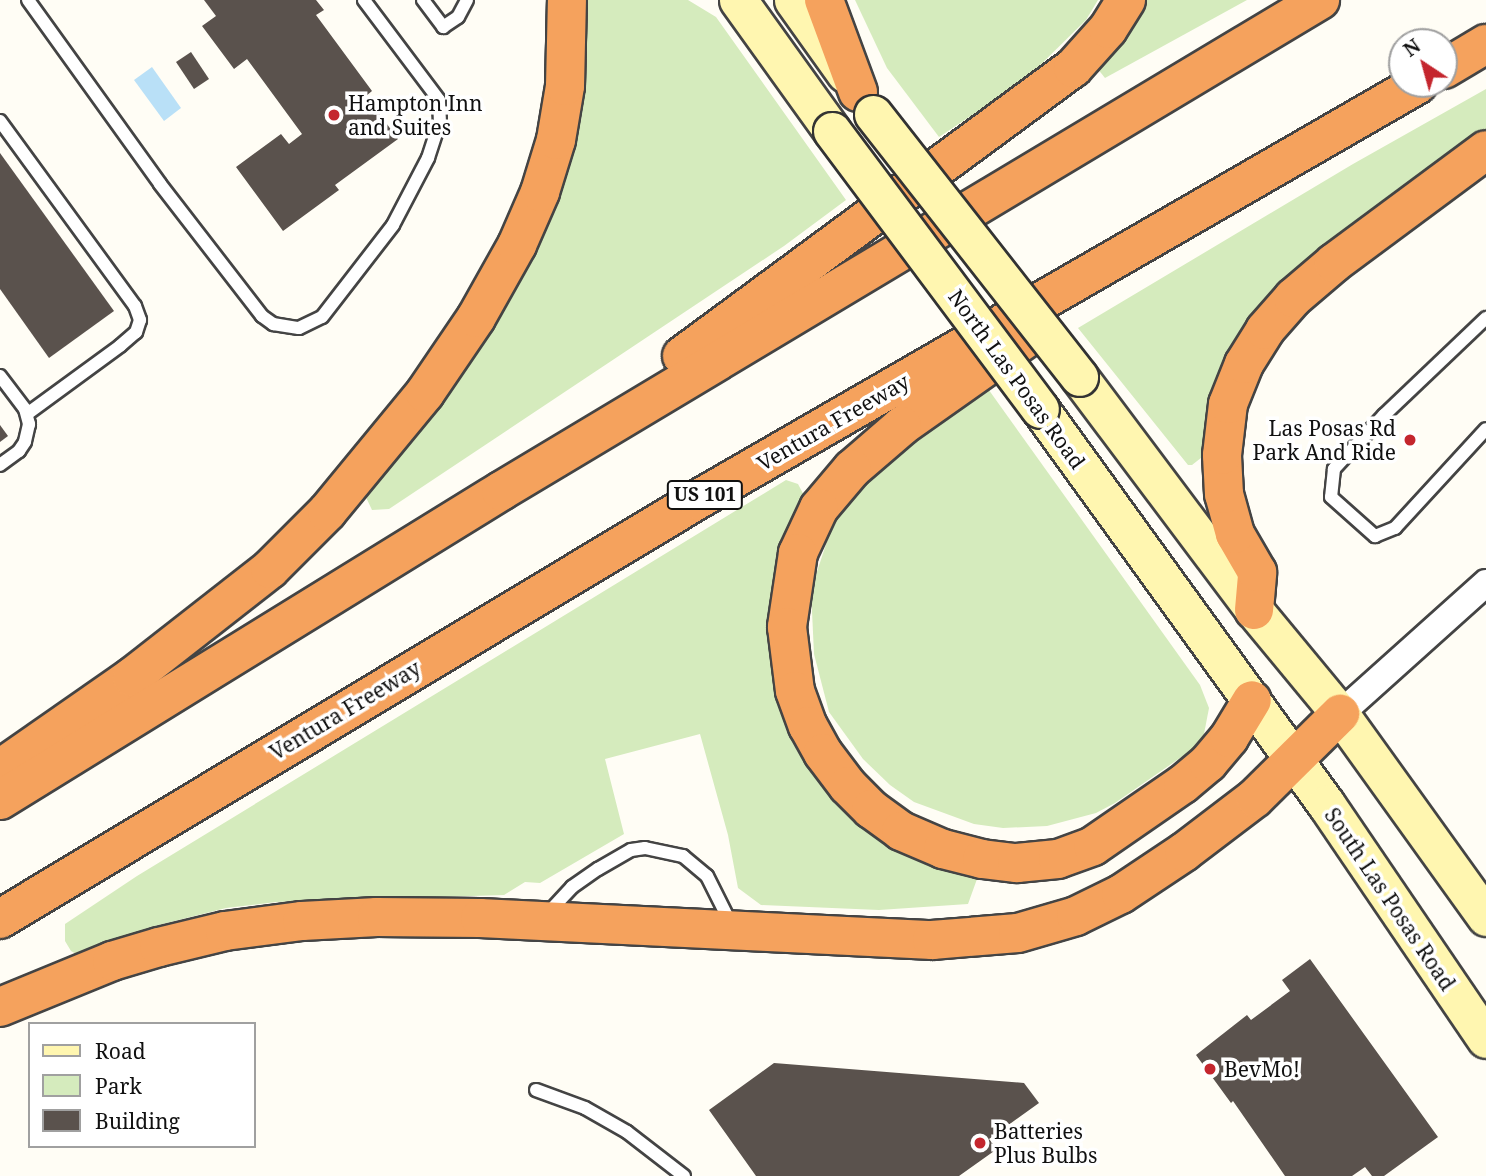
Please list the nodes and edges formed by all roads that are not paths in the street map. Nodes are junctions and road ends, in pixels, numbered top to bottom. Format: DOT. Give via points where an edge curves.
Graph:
graph roads {
  1 [pos="28,0"];
  2 [pos="364,0"];
  3 [pos="423,0"];
  4 [pos="467,0"];
  5 [pos="567,0"];
  6 [pos="738,0"];
  7 [pos="793,0"];
  8 [pos="824,0"];
  9 [pos="1126,0"];
  10 [pos="1320,0"];
  11 [pos="1486,44"];
  12 [pos="1458,61"];
  13 [pos="1394,98"];
  14 [pos="866,103"];
  15 [pos="0,121"];
  16 [pos="1486,150"];
  17 [pos="1275,168"];
  18 [pos="1486,318"];
  19 [pos="0,376"];
  20 [pos="27,414"];
  21 [pos="1486,429"];
  22 [pos="0,465"];
  23 [pos="500,491"];
  24 [pos="1486,583"];
  25 [pos="1254,610"];
  26 [pos="1252,700"];
  27 [pos="1339,714"];
  28 [pos="1293,759"];
  29 [pos="0,769"];
  30 [pos="0,800"];
  31 [pos="1486,917"];
  32 [pos="0,919"];
  33 [pos="542,921"];
  34 [pos="734,930"];
  35 [pos="0,1007"];
  36 [pos="1486,1039"];
  37 [pos="536,1090"];
  38 [pos="684,1176"];
  1 -- 2 [label="lane" via="262,316 273,324 299,328 322,317 393,225 428,158 440,122 439,100"];
  3 -- 4 [label="lane" via="443,27 458,17"];
  5 -- 29 [label="highway" via="565,86 556,141 540,192 476,318 425,393 327,512 270,569 144,668"];
  6 -- 26 [label="main road, North Las Posas Road, bridge"];
  7 -- 14 [label="main road"];
  8 -- 14 [label="highway"];
  9 -- 23 [label="highway" via="1108,29 1073,68"];
  10 -- 23 [label="highway"];
  11 -- 12 [label="highway"];
  13 -- 17 [label="highway, Ventura Freeway / US 101"];
  14 -- 25 [label="main road, bridge"];
  15 -- 20 [label="lane" via="135,306 140,320 136,332 120,346"];
  16 -- 25 [label="highway" via="1293,298 1244,364 1228,404 1224,494 1235,534 1257,572"];
  17 -- 26 [label="highway" via="974,373 852,469 819,508 798,553 787,627 795,691 808,726 848,786 901,831 982,859 1017,863 1058,859 1093,846 1208,763 1230,738"];
  17 -- 32 [label="highway, Ventura Freeway / US 101" via="697,500"];
  18 -- 21 [label="lane" via="1334,469 1331,497 1375,536 1395,528"];
  19 -- 20 [label="lane"];
  20 -- 22 [label="lane" via="25,442"];
  23 -- 30 [label="highway"];
  24 -- 27 [label="street"];
  25 -- 27 [label="main road"];
  26 -- 28 [label="main road, North Las Posas Road"];
  27 -- 28 [label="highway"];
  27 -- 31 [label="main road"];
  28 -- 34 [label="highway" via="1255,797 1184,852 1121,894 1076,916 1018,933 932,940"];
  28 -- 36 [label="main road, South Las Posas Road"];
  33 -- 34 [label="highway"];
  33 -- 34 [label="lane" via="572,887 631,850 645,848 683,856 707,876"];
  33 -- 35 [label="highway" via="377,917 225,932 112,961"];
  37 -- 38 [label="lane" via="585,1108 628,1132"];
}
